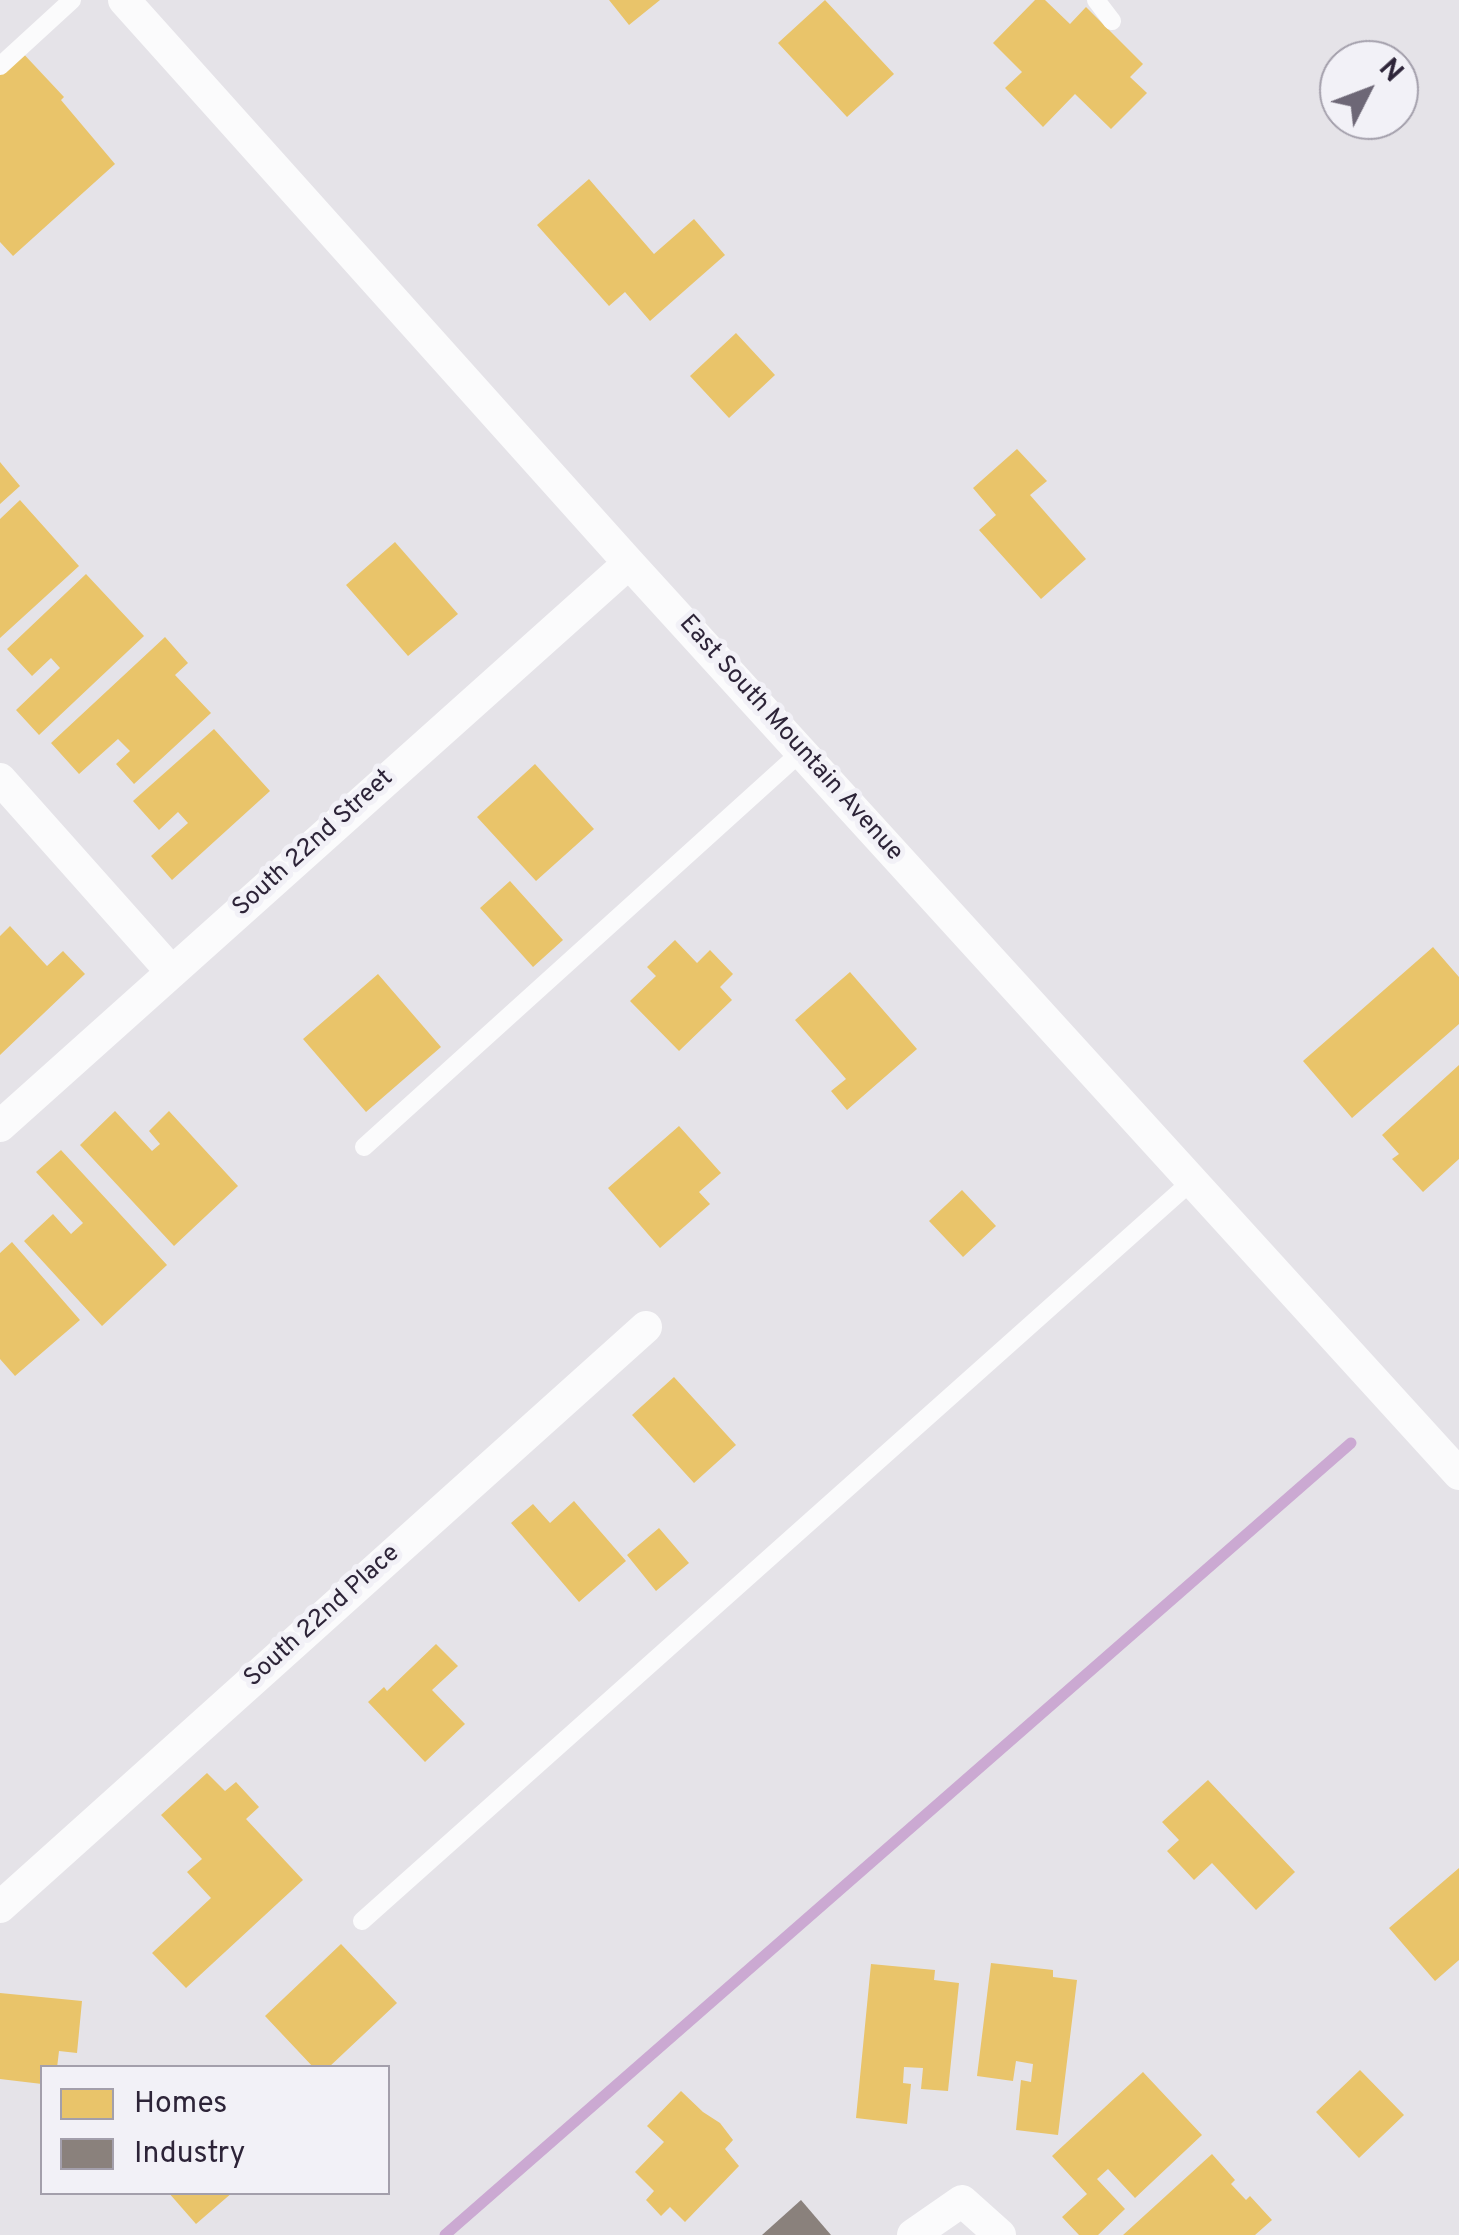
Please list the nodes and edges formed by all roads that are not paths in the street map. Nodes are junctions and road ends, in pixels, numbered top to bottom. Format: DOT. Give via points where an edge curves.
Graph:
graph roads {
  1 [pos="72,0"];
  2 [pos="124,0"];
  3 [pos="1096,0"];
  4 [pos="1112,21"];
  5 [pos="0,66"];
  6 [pos="629,563"];
  7 [pos="801,752"];
  8 [pos="0,779"];
  9 [pos="171,971"];
  10 [pos="0,1126"];
  11 [pos="364,1146"];
  12 [pos="1194,1180"];
  13 [pos="646,1327"];
  14 [pos="1459,1474"];
  15 [pos="0,1907"];
  16 [pos="362,1921"];
  17 [pos="913,2235"];
  18 [pos="1000,2235"];
  1 -- 5 [label="lane"];
  2 -- 6 [label="street, East South Mountain Avenue"];
  3 -- 4 [label="lane"];
  6 -- 7 [label="street, East South Mountain Avenue"];
  6 -- 9 [label="street, South 22nd Street"];
  7 -- 11 [label="lane"];
  7 -- 12 [label="street, East South Mountain Avenue"];
  8 -- 9 [label="street"];
  9 -- 10 [label="street, South 22nd Street"];
  12 -- 14 [label="street, East South Mountain Avenue"];
  12 -- 16 [label="lane"];
  13 -- 15 [label="street, South 22nd Place"];
  17 -- 18 [label="street" via="962,2201"];
}
